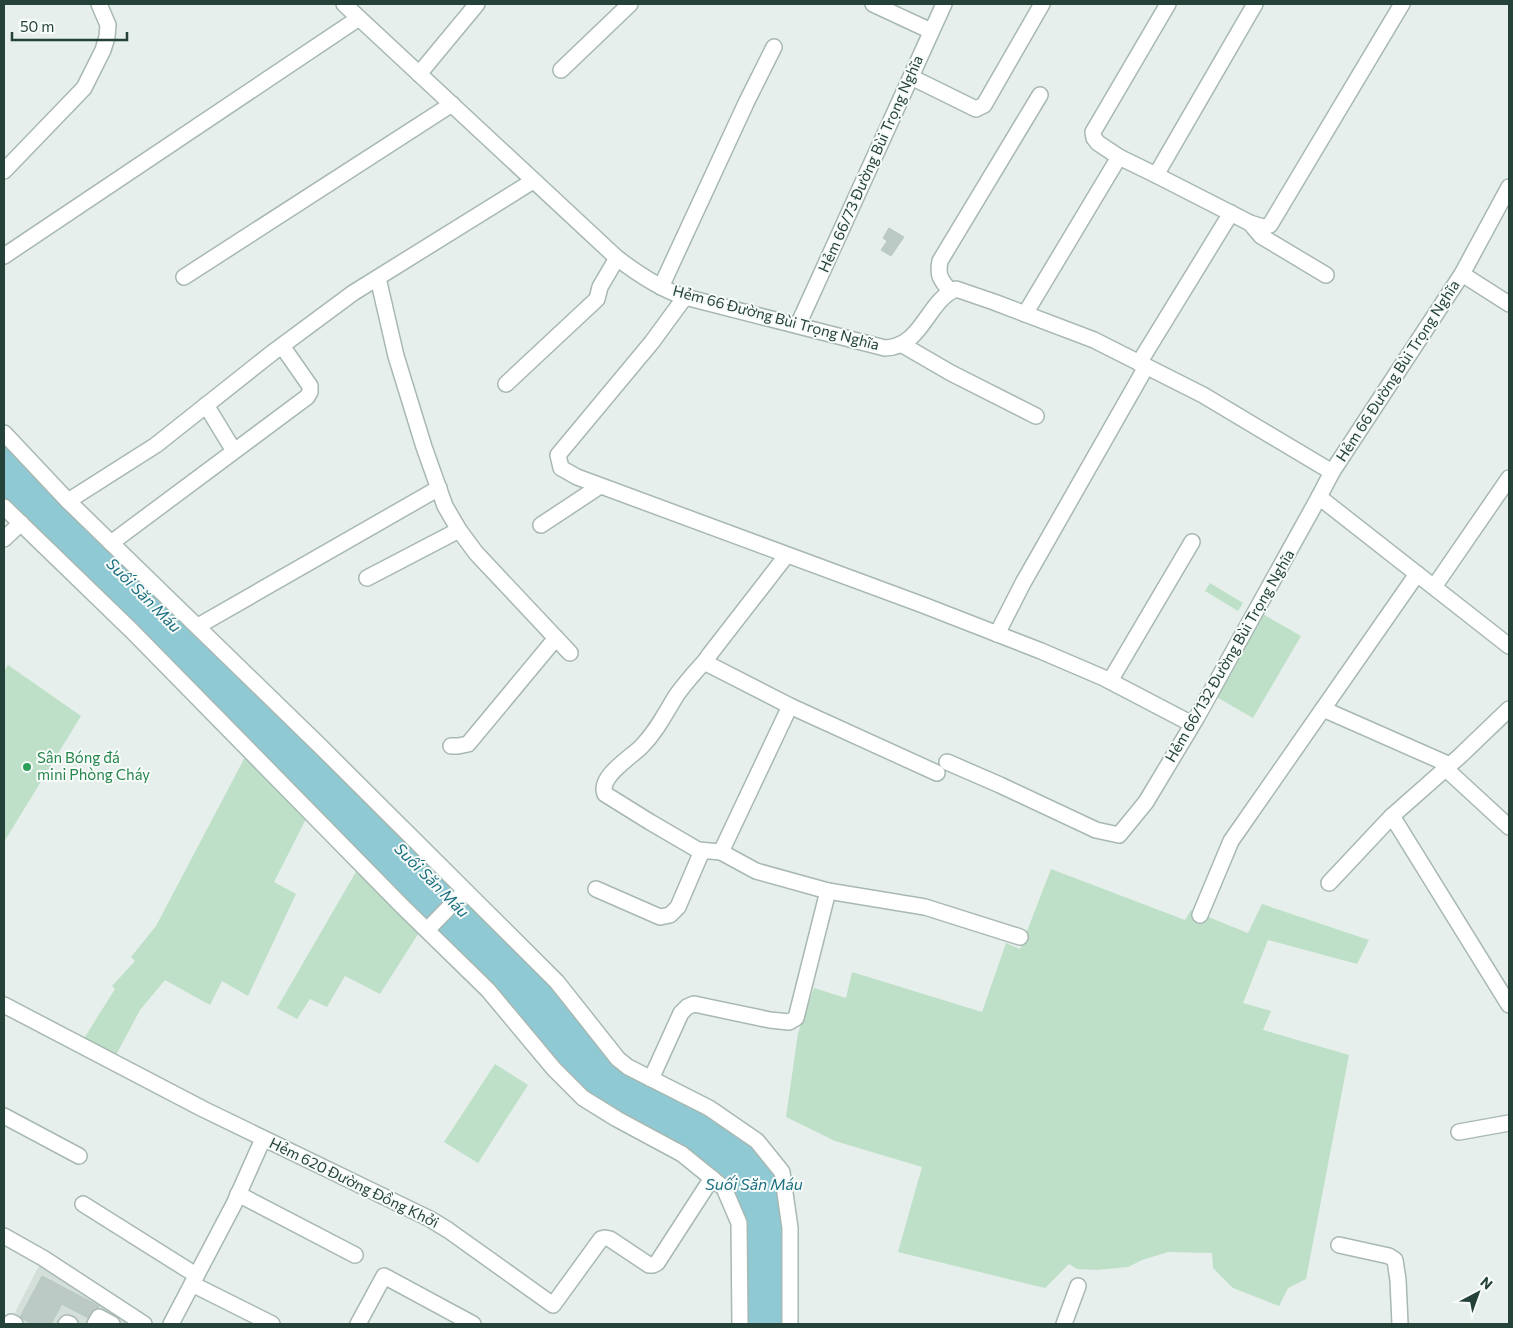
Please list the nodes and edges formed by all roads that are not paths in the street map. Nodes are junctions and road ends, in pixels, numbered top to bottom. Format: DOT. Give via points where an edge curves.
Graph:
graph roads {
  1 [pos="99,4"];
  2 [pos="344,4"];
  3 [pos="477,4"];
  4 [pos="630,4"];
  5 [pos="874,4"];
  6 [pos="944,4"];
  7 [pos="1042,4"];
  8 [pos="1168,4"];
  9 [pos="1255,4"];
  10 [pos="1401,4"];
  11 [pos="360,18"];
  12 [pos="931,31"];
  13 [pos="774,47"];
  14 [pos="561,70"];
  15 [pos="419,74"];
  16 [pos="910,77"];
  17 [pos="1040,95"];
  18 [pos="452,104"];
  19 [pos="1119,157"];
  20 [pos="4,171"];
  21 [pos="1156,175"];
  22 [pos="533,181"];
  23 [pos="1509,187"];
  24 [pos="1231,213"];
  25 [pos="1250,224"];
  26 [pos="4,256"];
  27 [pos="617,258"];
  28 [pos="1462,274"];
  29 [pos="1326,275"];
  30 [pos="184,277"];
  31 [pos="378,278"];
  32 [pos="661,287"];
  33 [pos="950,291"];
  34 [pos="685,297"];
  35 [pos="1509,304"];
  36 [pos="1025,314"];
  37 [pos="798,325"];
  38 [pos="901,344"];
  39 [pos="282,346"];
  40 [pos="1142,365"];
  41 [pos="506,384"];
  42 [pos="206,405"];
  43 [pos="1036,416"];
  44 [pos="4,433"];
  45 [pos="234,451"];
  46 [pos="1332,472"];
  47 [pos="1509,478"];
  48 [pos="600,486"];
  49 [pos="439,488"];
  50 [pos="1320,498"];
  51 [pos="68,501"];
  52 [pos="4,507"];
  53 [pos="21,524"];
  54 [pos="541,525"];
  55 [pos="459,530"];
  56 [pos="4,539"];
  57 [pos="1192,542"];
  58 [pos="111,543"];
  59 [pos="786,556"];
  60 [pos="1417,574"];
  61 [pos="367,578"];
  62 [pos="1434,587"];
  63 [pos="198,626"];
  64 [pos="997,634"];
  65 [pos="556,638"];
  66 [pos="1509,646"];
  67 [pos="570,653"];
  68 [pos="706,660"];
  69 [pos="1110,681"];
  70 [pos="790,706"];
  71 [pos="1323,709"];
  72 [pos="1509,709"];
  73 [pos="1192,724"];
  74 [pos="451,746"];
  75 [pos="1448,767"];
  76 [pos="1392,816"];
  77 [pos="1509,826"];
  78 [pos="702,850"];
  79 [pos="721,852"];
  80 [pos="1328,883"];
  81 [pos="596,889"];
  82 [pos="828,890"];
  83 [pos="465,891"];
  84 [pos="1200,915"];
  85 [pos="427,930"];
  86 [pos="1020,937"];
  87 [pos="4,1005"];
  88 [pos="1509,1005"];
  89 [pos="651,1079"];
  90 [pos="4,1116"];
  91 [pos="1509,1123"];
  92 [pos="1459,1132"];
  93 [pos="263,1139"];
  94 [pos="79,1156"];
  95 [pos="712,1178"];
  96 [pos="238,1194"];
  97 [pos="84,1204"];
  98 [pos="4,1236"];
  99 [pos="1339,1245"];
  100 [pos="354,1255"];
  101 [pos="194,1279"];
  102 [pos="1078,1286"];
  103 [pos="66,1324"];
  104 [pos="70,1324"];
  105 [pos="95,1324"];
  106 [pos="112,1324"];
  107 [pos="144,1324"];
  108 [pos="170,1324"];
  109 [pos="272,1324"];
  110 [pos="358,1324"];
  111 [pos="473,1324"];
  112 [pos="740,1324"];
  113 [pos="790,1324"];
  114 [pos="1064,1324"];
  115 [pos="1400,1324"];
  1 -- 20 [label="street" via="108,25 107,37 84,88"];
  2 -- 11 [label="street, Hẻm 66 Đường Bùi Trọng Nghĩa"];
  3 -- 15 [label="street"];
  4 -- 14 [label="street"];
  5 -- 12 [label="street"];
  6 -- 12 [label="street, Hẻm 66/73 Đường Bùi Trọng Nghĩa"];
  7 -- 16 [label="street" via="981,108 976,109"];
  8 -- 19 [label="street" via="1093,132 1098,143"];
  9 -- 21 [label="street"];
  10 -- 25 [label="street" via="1270,225"];
  11 -- 15 [label="street, Hẻm 66 Đường Bùi Trọng Nghĩa"];
  11 -- 26 [label="street"];
  12 -- 16 [label="street, Hẻm 66/73 Đường Bùi Trọng Nghĩa"];
  13 -- 32 [label="street"];
  15 -- 18 [label="street, Hẻm 66 Đường Bùi Trọng Nghĩa"];
  16 -- 37 [label="street, Hẻm 66/73 Đường Bùi Trọng Nghĩa"];
  17 -- 33 [label="street" via="940,261 938,271"];
  18 -- 22 [label="street, Hẻm 66 Đường Bùi Trọng Nghĩa"];
  18 -- 30 [label="street"];
  19 -- 21 [label="street"];
  19 -- 36 [label="street"];
  21 -- 24 [label="street"];
  22 -- 27 [label="street, Hẻm 66 Đường Bùi Trọng Nghĩa"];
  22 -- 31 [label="street"];
  23 -- 28 [label="street, Hẻm 66 Đường Bùi Trọng Nghĩa"];
  24 -- 25 [label="street"];
  24 -- 40 [label="street"];
  25 -- 29 [label="street" via="1261,236"];
  27 -- 32 [label="street, Hẻm 66 Đường Bùi Trọng Nghĩa"];
  27 -- 41 [label="street" via="600,287 597,299"];
  28 -- 35 [label="street"];
  28 -- 46 [label="street, Hẻm 66 Đường Bùi Trọng Nghĩa"];
  31 -- 39 [label="street"];
  31 -- 49 [label="street" via="396,356"];
  32 -- 34 [label="street, Hẻm 66 Đường Bùi Trọng Nghĩa"];
  33 -- 36 [label="street, Hẻm 66 Đường Bùi Trọng Nghĩa" via="956,289"];
  33 -- 38 [label="street, Hẻm 66 Đường Bùi Trọng Nghĩa" via="910,339"];
  34 -- 37 [label="street, Hẻm 66 Đường Bùi Trọng Nghĩa"];
  34 -- 48 [label="street" via="558,455 561,468"];
  36 -- 40 [label="street, Hẻm 66 Đường Bùi Trọng Nghĩa" via="1094,340"];
  37 -- 38 [label="street, Hẻm 66 Đường Bùi Trọng Nghĩa" via="885,348"];
  38 -- 43 [label="street"];
  39 -- 42 [label="street"];
  39 -- 45 [label="street" via="310,386 310,392"];
  40 -- 46 [label="street, Hẻm 66 Đường Bùi Trọng Nghĩa" via="1203,395"];
  40 -- 64 [label="street"];
  42 -- 45 [label="street"];
  42 -- 51 [label="street" via="156,445"];
  44 -- 51 [label="street"];
  45 -- 58 [label="street"];
  46 -- 50 [label="street, Hẻm 66/132 Đường Bùi Trọng Nghĩa"];
  47 -- 62 [label="street"];
  48 -- 54 [label="street"];
  48 -- 59 [label="street"];
  49 -- 55 [label="street"];
  49 -- 63 [label="street"];
  50 -- 60 [label="street"];
  50 -- 73 [label="street, Hẻm 66/132 Đường Bùi Trọng Nghĩa"];
  51 -- 58 [label="street"];
  52 -- 53 [label="street"];
  53 -- 56 [label="street"];
  53 -- 85 [label="street"];
  55 -- 61 [label="street"];
  55 -- 65 [label="street" via="481,559"];
  57 -- 69 [label="street"];
  58 -- 63 [label="street"];
  59 -- 64 [label="street"];
  59 -- 68 [label="street"];
  60 -- 62 [label="street"];
  60 -- 71 [label="street"];
  62 -- 66 [label="street"];
  63 -- 83 [label="street"];
  64 -- 69 [label="street"];
  65 -- 67 [label="street"];
  65 -- 74 [label="street" via="468,744"];
  68 -- 70 [label="street" via="706,663"];
  68 -- 78 [label="street" via="688,679 652,736 611,774 603,789 605,794 650,822"];
  69 -- 73 [label="street"];
  70 -- 73 [label="street, Hẻm 66/132 Đường Bùi Trọng Nghĩa" via="1096,830 1119,835 1146,802"];
  70 -- 79 [label="street"];
  71 -- 75 [label="street"];
  71 -- 84 [label="street" via="1231,841"];
  72 -- 75 [label="street"];
  75 -- 76 [label="street"];
  75 -- 77 [label="street"];
  76 -- 80 [label="street"];
  76 -- 88 [label="street"];
  78 -- 79 [label="street"];
  78 -- 81 [label="street" via="678,907 670,915 660,917"];
  79 -- 82 [label="street" via="756,871"];
  82 -- 86 [label="street" via="925,907"];
  82 -- 89 [label="street" via="796,1018 789,1022 770,1020 694,1004 681,1013"];
  83 -- 85 [label="street"];
  83 -- 89 [label="street" via="557,982 618,1059"];
  85 -- 95 [label="street" via="488,990 554,1069 583,1098 682,1154"];
  87 -- 93 [label="street, Hẻm 620 Đường Đồng Khởi"];
  89 -- 113 [label="street" via="710,1108 757,1141 782,1172 790,1228"];
  90 -- 94 [label="street"];
  91 -- 92 [label="street"];
  93 -- 95 [label="street, Hẻm 620 Đường Đồng Khởi" via="430,1218 553,1305 601,1239 610,1239 648,1265 657,1263"];
  93 -- 96 [label="street"];
  95 -- 112 [label="street" via="724,1188 739,1223"];
  96 -- 100 [label="street"];
  96 -- 101 [label="street"];
  97 -- 101 [label="street"];
  98 -- 107 [label="street" via="44,1258"];
  99 -- 115 [label="street" via="1395,1260"];
  101 -- 108 [label="street"];
  101 -- 109 [label="street"];
  102 -- 114 [label="street"];
  103 -- 104 [label="street"];
  105 -- 106 [label="street" via="99,1317"];
  110 -- 111 [label="street" via="384,1276"];
}
